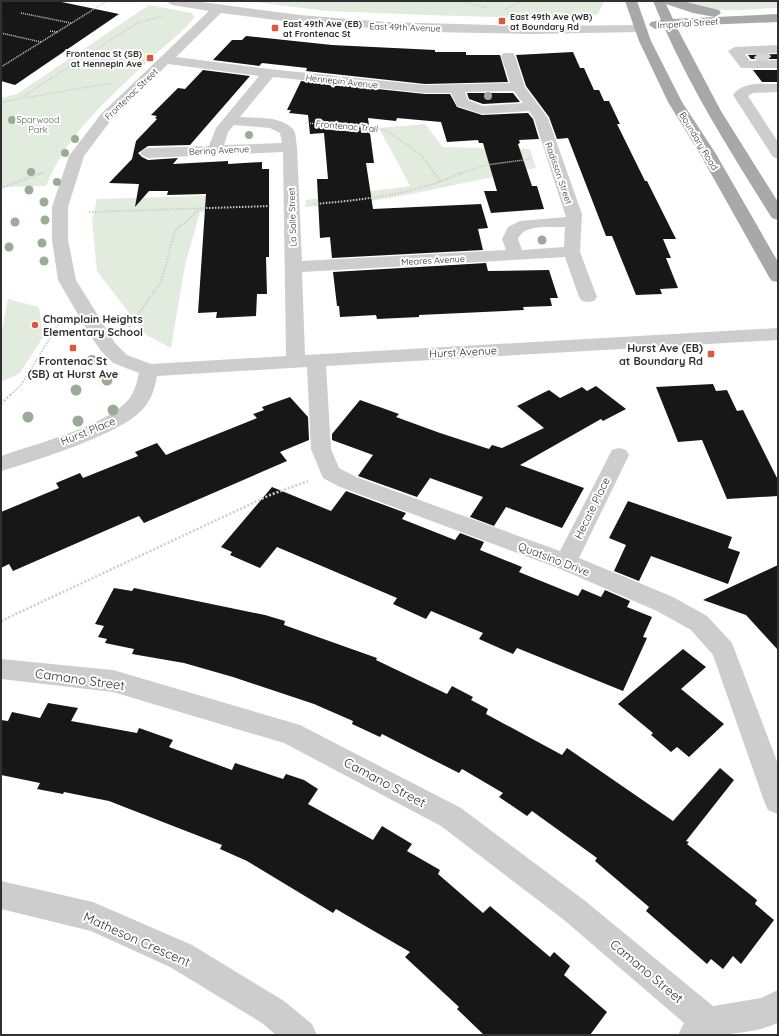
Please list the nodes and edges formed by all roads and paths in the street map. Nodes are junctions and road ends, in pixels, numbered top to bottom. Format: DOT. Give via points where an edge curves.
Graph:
graph roads {
  1 [pos="107,1"];
  2 [pos="172,1"];
  3 [pos="521,1"];
  4 [pos="631,1"];
  5 [pos="659,1"];
  6 [pos="670,1"];
  7 [pos="218,9"];
  8 [pos="502,10"];
  9 [pos="21,13"];
  10 [pos="170,16"];
  11 [pos="778,18"];
  12 [pos="740,20"];
  13 [pos="71,23"];
  14 [pos="640,28"];
  15 [pos="670,28"];
  16 [pos="50,31"];
  17 [pos="58,32"];
  18 [pos="1,33"];
  19 [pos="778,40"];
  20 [pos="41,42"];
  21 [pos="508,56"];
  22 [pos="766,59"];
  23 [pos="167,60"];
  24 [pos="1,64"];
  25 [pos="4,64"];
  26 [pos="1,67"];
  27 [pos="269,73"];
  28 [pos="119,82"];
  29 [pos="518,87"];
  30 [pos="456,88"];
  31 [pos="778,88"];
  32 [pos="21,98"];
  33 [pos="1,103"];
  34 [pos="533,107"];
  35 [pos="230,120"];
  36 [pos="280,127"];
  37 [pos="290,147"];
  38 [pos="215,150"];
  39 [pos="148,153"];
  40 [pos="778,154"];
  41 [pos="554,158"];
  42 [pos="45,172"];
  43 [pos="441,182"];
  44 [pos="1,188"];
  45 [pos="284,206"];
  46 [pos="200,209"];
  47 [pos="89,212"];
  48 [pos="778,215"];
  49 [pos="573,222"];
  50 [pos="572,252"];
  51 [pos="516,255"];
  52 [pos="293,267"];
  53 [pos="778,277"];
  54 [pos="588,296"];
  55 [pos="58,325"];
  56 [pos="129,327"];
  57 [pos="778,334"];
  58 [pos="306,361"];
  59 [pos="149,370"];
  60 [pos="1,404"];
  61 [pos="619,455"];
  62 [pos="1,464"];
  63 [pos="330,473"];
  64 [pos="566,562"];
  65 [pos="1,621"];
  66 [pos="1,669"];
  67 [pos="778,801"];
  68 [pos="1,895"];
  69 [pos="778,1006"];
  70 [pos="701,1029"];
  71 [pos="301,1035"];
  1 -- 13 [label="path"];
  2 -- 7 [label="street, East 49th Avenue"];
  3 -- 8 [label="path"];
  4 -- 14 [label="main road, Boundary Road"];
  5 -- 15 [label="main road"];
  6 -- 12 [label="main road"];
  7 -- 14 [label="street, East 49th Avenue" via="286,19 394,27 518,30"];
  7 -- 23 [label="street, Frontenac Street"];
  9 -- 13 [label="path"];
  10 -- 32 [label="path" via="137,23"];
  11 -- 12 [label="main road, Imperial Street"];
  12 -- 15 [label="main road, Imperial Street"];
  13 -- 17 [label="path"];
  14 -- 15 [label="main road, Imperial Street"];
  14 -- 53 [label="main road, Boundary Road" via="675,102 708,154"];
  15 -- 19 [label="main road, Imperial Street"];
  15 -- 48 [label="main road" via="697,84"];
  16 -- 17 [label="path"];
  17 -- 20 [label="path"];
  18 -- 20 [label="path"];
  19 -- 22 [label="street"];
  20 -- 25 [label="path"];
  21 -- 29 [label="street, Radisson Street"];
  23 -- 27 [label="street, Hennepin Avenue"];
  23 -- 59 [label="street, Frontenac Street" via="106,117 96,130 77,156 60,206 60,240 67,280 108,347 120,359"];
  24 -- 25 [label="path"];
  25 -- 26 [label="path"];
  27 -- 30 [label="street, Hennepin Avenue" via="426,89"];
  27 -- 35 [label="street"];
  28 -- 32 [label="path"];
  29 -- 30 [label="street, Hennepin Avenue"];
  29 -- 34 [label="street, Radisson Street"];
  30 -- 34 [label="street" via="462,103 482,110"];
  31 -- 40 [label="street" via="750,89 740,95"];
  32 -- 33 [label="path"];
  34 -- 41 [label="street, Radisson Street" via="540,118"];
  35 -- 36 [label="street" via="273,124"];
  35 -- 38 [label="street" via="221,131"];
  36 -- 37 [label="street, La Salle Street" via="287,131"];
  36 -- 43 [label="path, Frontenac Trail" via="305,123 386,130 421,155"];
  37 -- 38 [label="street, Bering Avenue"];
  37 -- 45 [label="street, La Salle Street"];
  38 -- 39 [label="street, Bering Avenue"];
  41 -- 43 [label="path" via="516,160 479,167"];
  41 -- 49 [label="street, Radisson Street" via="574,214"];
  42 -- 44 [label="path"];
  43 -- 45 [label="path" via="349,202"];
  45 -- 46 [label="path"];
  45 -- 52 [label="street, La Salle Street"];
  46 -- 47 [label="path"];
  46 -- 56 [label="path" via="175,231 161,282"];
  49 -- 50 [label="street, Radisson Street"];
  49 -- 51 [label="street" via="526,224 514,230 510,239"];
  50 -- 51 [label="street, Meares Avenue"];
  50 -- 54 [label="street, Radisson Street"];
  51 -- 52 [label="street, Meares Avenue"];
  52 -- 58 [label="street, La Salle Street"];
  55 -- 60 [label="path" via="21,386"];
  57 -- 58 [label="street, Hurst Avenue"];
  58 -- 59 [label="street, Hurst Avenue"];
  58 -- 63 [label="street" via="321,449"];
  59 -- 62 [label="street, Hurst Place" via="144,390 136,405 116,421"];
  61 -- 64 [label="street, Hecate Place"];
  63 -- 64 [label="street, Quatsino Drive" via="348,482"];
  63 -- 65 [label="path" via="270,495"];
  64 -- 67 [label="street, Quatsino Drive" via="665,604 700,623 723,650"];
  66 -- 70 [label="street, Camano Street" via="113,681 291,733 451,817 574,910"];
  68 -- 71 [label="street, Matheson Crescent" via="93,917 181,956 273,1012"];
  69 -- 70 [label="street" via="765,1013"];
}
